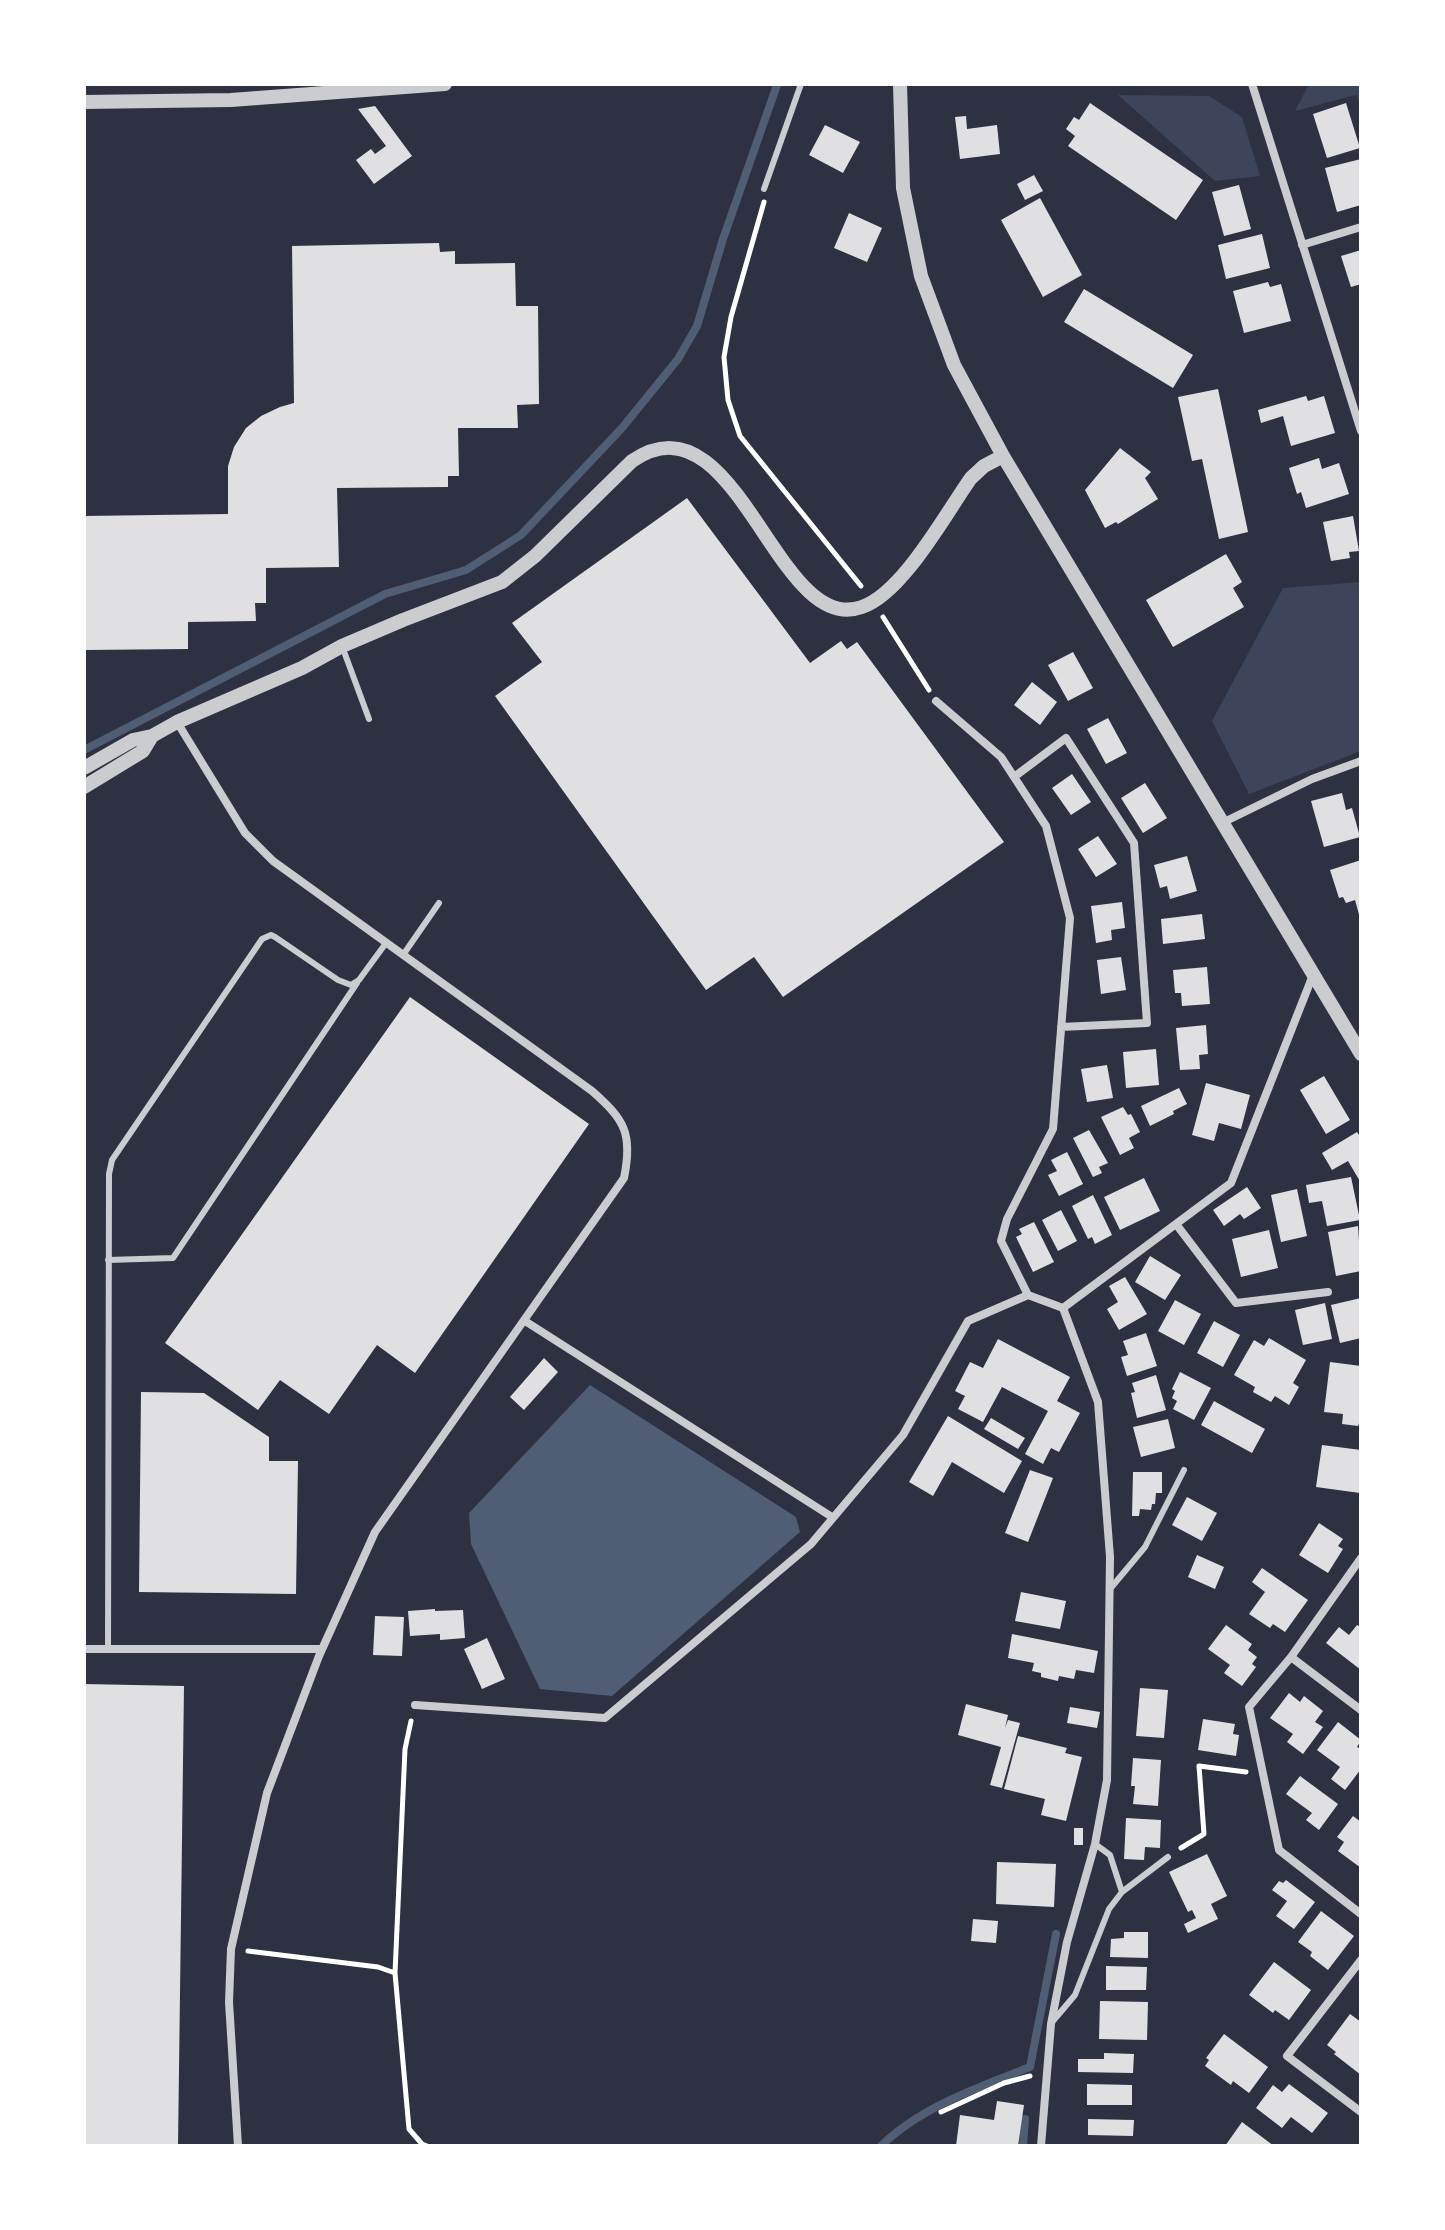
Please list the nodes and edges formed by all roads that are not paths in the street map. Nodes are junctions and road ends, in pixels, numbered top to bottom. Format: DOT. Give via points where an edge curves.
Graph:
graph roads {
  1 [pos="445,84"];
  2 [pos="801,84"];
  3 [pos="900,84"];
  4 [pos="1252,84"];
  5 [pos="84,102"];
  6 [pos="764,189"];
  7 [pos="1361,227"];
  8 [pos="1302,245"];
  9 [pos="1361,431"];
  10 [pos="1003,456"];
  11 [pos="342,646"];
  12 [pos="936,701"];
  13 [pos="369,719"];
  14 [pos="177,722"];
  15 [pos="152,736"];
  16 [pos="1361,761"];
  17 [pos="84,768"];
  18 [pos="1014,777"];
  19 [pos="84,787"];
  20 [pos="1221,824"];
  21 [pos="439,903"];
  22 [pos="386,943"];
  23 [pos="403,955"];
  24 [pos="1313,975"];
  25 [pos="359,980"];
  26 [pos="1061,1027"];
  27 [pos="1361,1054"];
  28 [pos="1176,1224"];
  29 [pos="108,1260"];
  30 [pos="1328,1292"];
  31 [pos="1028,1295"];
  32 [pos="1063,1308"];
  33 [pos="525,1321"];
  34 [pos="1184,1470"];
  35 [pos="832,1517"];
  36 [pos="1361,1558"];
  37 [pos="1110,1589"];
  38 [pos="84,1649"];
  39 [pos="108,1649"];
  40 [pos="322,1649"];
  41 [pos="1291,1657"];
  42 [pos="415,1705"];
  43 [pos="1361,1710"];
  44 [pos="1095,1844"];
  45 [pos="1168,1857"];
  46 [pos="1122,1892"];
  47 [pos="1361,1914"];
  48 [pos="1361,1960"];
  49 [pos="1051,2024"];
  50 [pos="1361,2112"];
  51 [pos="238,2146"];
  52 [pos="1041,2146"];
  1 -- 5 [label="street" via="231,100"];
  2 -- 6 [label="lane"];
  3 -- 10 [label="street" via="903,188 921,276 954,365"];
  4 -- 8 [label="street"];
  7 -- 8 [label="street"];
  8 -- 9 [label="street"];
  10 -- 11 [label="street" via="971,478 904,575 868,604 840,611 818,602 721,476 703,459 663,447 632,461 502,582"];
  10 -- 20 [label="street"];
  11 -- 13 [label="lane"];
  11 -- 14 [label="street"];
  12 -- 18 [label="street" via="1001,757"];
  14 -- 15 [label="street"];
  14 -- 22 [label="street" via="245,833 273,861"];
  15 -- 17 [label="street" via="133,740"];
  15 -- 19 [label="street" via="143,751"];
  16 -- 20 [label="street"];
  18 -- 26 [label="street" via="1046,826 1070,918"];
  18 -- 26 [label="street" via="1066,738 1134,843 1147,1023"];
  20 -- 24 [label="street"];
  21 -- 23 [label="lane"];
  22 -- 23 [label="street"];
  22 -- 25 [label="lane"];
  23 -- 33 [label="street" via="592,1091 612,1108 628,1134 624,1178"];
  24 -- 27 [label="street"];
  24 -- 28 [label="street" via="1231,1183"];
  25 -- 29 [label="lane" via="173,1258"];
  25 -- 29 [label="lane" via="345,985 275,937 262,939 112,1160"];
  26 -- 31 [label="street" via="1053,1129 1001,1241"];
  28 -- 30 [label="street" via="1236,1303"];
  28 -- 32 [label="street"];
  29 -- 39 [label="lane"];
  31 -- 32 [label="street"];
  31 -- 35 [label="street" via="968,1321 903,1435"];
  32 -- 37 [label="street" via="1098,1402"];
  33 -- 35 [label="street"];
  33 -- 40 [label="street" via="375,1532"];
  34 -- 37 [label="lane" via="1145,1547"];
  35 -- 42 [label="street" via="799,1554 605,1718"];
  36 -- 41 [label="street"];
  37 -- 44 [label="street" via="1107,1780"];
  38 -- 39 [label="street"];
  39 -- 40 [label="street"];
  40 -- 51 [label="street" via="267,1793 231,1949"];
  41 -- 43 [label="street"];
  41 -- 47 [label="street" via="1249,1707 1279,1850"];
  44 -- 46 [label="lane" via="1110,1855"];
  44 -- 49 [label="street"];
  45 -- 46 [label="lane"];
  46 -- 49 [label="lane" via="1109,1909 1075,1995"];
  48 -- 50 [label="street" via="1287,2056"];
  49 -- 52 [label="street"];
}
